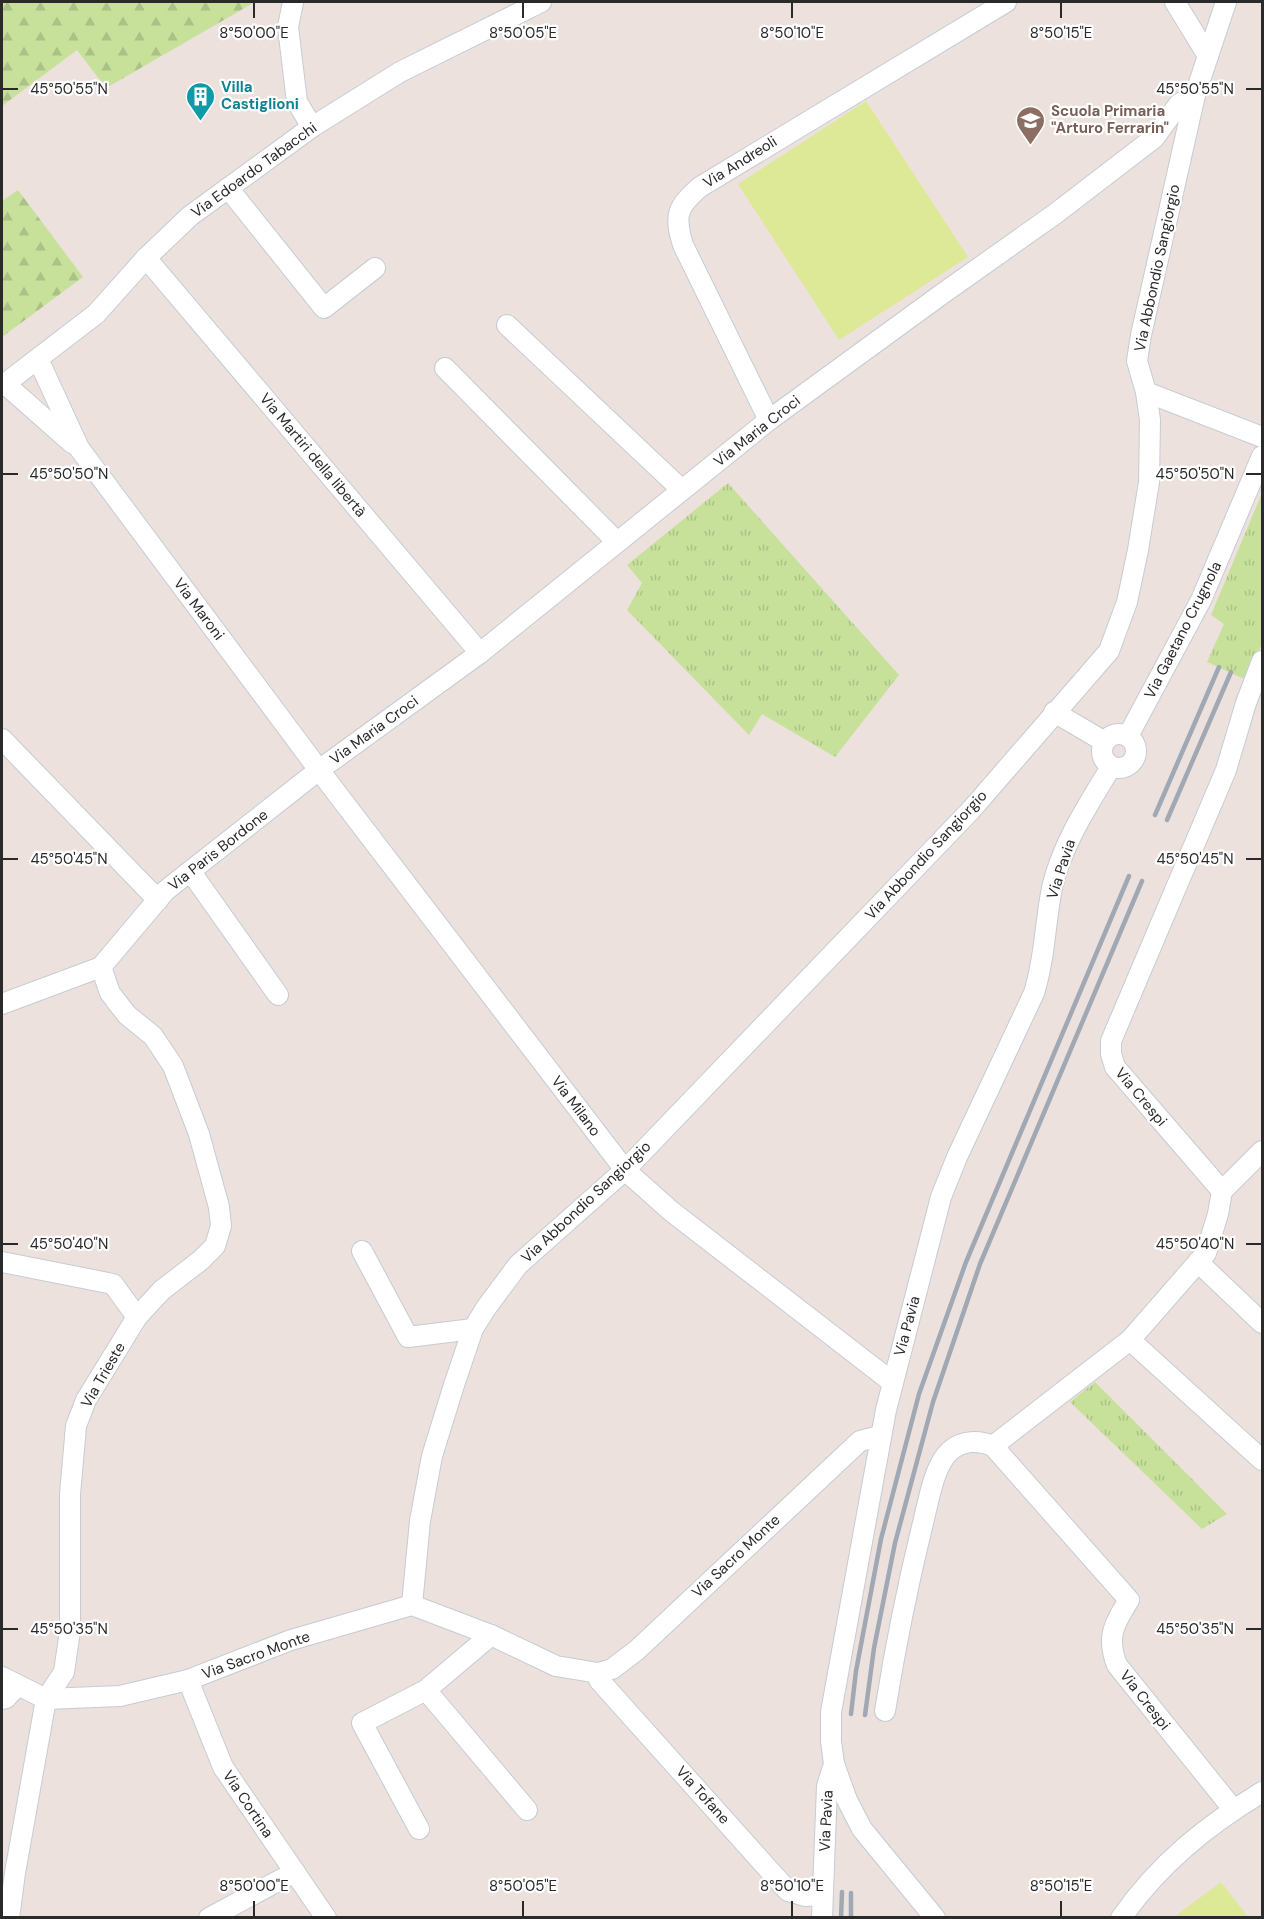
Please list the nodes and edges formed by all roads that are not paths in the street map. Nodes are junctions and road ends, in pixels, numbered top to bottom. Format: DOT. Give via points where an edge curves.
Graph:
graph roads {
  1 [pos="293,2"];
  2 [pos="541,2"];
  3 [pos="1006,2"];
  4 [pos="1175,2"];
  5 [pos="1226,2"];
  6 [pos="1208,56"];
  7 [pos="1195,95"];
  8 [pos="312,127"];
  9 [pos="228,188"];
  10 [pos="146,258"];
  11 [pos="375,268"];
  12 [pos="507,325"];
  13 [pos="38,359"];
  14 [pos="445,368"];
  15 [pos="3,384"];
  16 [pos="1146,392"];
  17 [pos="769,420"];
  18 [pos="1263,437"];
  19 [pos="79,448"];
  20 [pos="1263,456"];
  21 [pos="682,490"];
  22 [pos="617,542"];
  23 [pos="480,653"];
  24 [pos="1263,661"];
  25 [pos="1054,712"];
  26 [pos="1128,736"];
  27 [pos="2,739"];
  28 [pos="1105,742"];
  29 [pos="1112,767"];
  30 [pos="319,770"];
  31 [pos="191,872"];
  32 [pos="158,900"];
  33 [pos="100,967"];
  34 [pos="278,995"];
  35 [pos="2,1004"];
  36 [pos="1263,1151"];
  37 [pos="625,1170"];
  38 [pos="1222,1191"];
  39 [pos="362,1251"];
  40 [pos="2,1262"];
  41 [pos="1198,1262"];
  42 [pos="137,1317"];
  43 [pos="1263,1323"];
  44 [pos="474,1329"];
  45 [pos="1130,1340"];
  46 [pos="892,1382"];
  47 [pos="880,1436"];
  48 [pos="993,1446"];
  49 [pos="1263,1460"];
  50 [pos="412,1605"];
  51 [pos="490,1635"];
  52 [pos="598,1673"];
  53 [pos="188,1680"];
  54 [pos="9,1682"];
  55 [pos="426,1690"];
  56 [pos="2,1699"];
  57 [pos="46,1699"];
  58 [pos="885,1711"];
  59 [pos="834,1764"];
  60 [pos="1263,1792"];
  61 [pos="1233,1809"];
  62 [pos="527,1810"];
  63 [pos="419,1829"];
  64 [pos="295,1872"];
  65 [pos="822,1895"];
  66 [pos="9,1917"];
  67 [pos="209,1917"];
  68 [pos="326,1917"];
  69 [pos="822,1917"];
  70 [pos="934,1917"];
  71 [pos="1121,1917"];
  1 -- 8 [label="street" via="288,27 297,102"];
  2 -- 8 [label="street, Via Edoardo Tabacchi" via="400,72"];
  3 -- 17 [label="street, Via Andreoli" via="700,187 683,202 677,224 682,245"];
  4 -- 6 [label="street"];
  5 -- 6 [label="street, Via Abbondio Sangiorgio"];
  6 -- 7 [label="street, Via Abbondio Sangiorgio"];
  7 -- 16 [label="street, Via Abbondio Sangiorgio" via="1141,335 1137,361"];
  7 -- 17 [label="street, Via Maria Croci" via="1179,104 1154,138 1055,214"];
  8 -- 9 [label="street, Via Edoardo Tabacchi"];
  9 -- 10 [label="street, Via Edoardo Tabacchi" via="190,216"];
  9 -- 11 [label="street" via="324,308"];
  10 -- 13 [label="street, Via Edoardo Tabacchi" via="96,314"];
  10 -- 23 [label="street, Via Martiri della libertà"];
  12 -- 21 [label="street"];
  13 -- 15 [label="street, Via Edoardo Tabacchi"];
  13 -- 19 [label="street, Via Maroni"];
  14 -- 22 [label="street"];
  15 -- 19 [label="street, Via Maroni"];
  16 -- 18 [label="street"];
  16 -- 25 [label="street, Via Abbondio Sangiorgio" via="1150,420 1149,482 1127,602 1109,651"];
  17 -- 21 [label="street, Via Maria Croci"];
  19 -- 30 [label="street, Via Maroni"];
  20 -- 26 [label="street, Via Gaetano Crugnola" via="1201,600"];
  21 -- 22 [label="street, Via Maria Croci"];
  22 -- 23 [label="street, Via Maria Croci"];
  23 -- 30 [label="street, Via Maria Croci"];
  24 -- 38 [label="street, Via Crespi" via="1226,770 1112,1041 1115,1067"];
  25 -- 28 [label="street"];
  25 -- 37 [label="street, Via Abbondio Sangiorgio" via="971,810"];
  26 -- 28 [label="street" via="1115,735"];
  26 -- 29 [label="street" via="1136,756 1126,767"];
  27 -- 32 [label="street"];
  28 -- 29 [label="street" via="1103,755"];
  29 -- 46 [label="street, Via Pavia" via="1079,818 1065,852 1053,885 1034,993 941,1197"];
  30 -- 31 [label="street, Via Paris Bordone"];
  30 -- 37 [label="street, Via Milano"];
  31 -- 32 [label="street, Via Paris Bordone"];
  31 -- 34 [label="street"];
  32 -- 33 [label="street, Via Paris Bordone"];
  33 -- 35 [label="street, Via Paris Bordone"];
  33 -- 42 [label="street, Via Trieste" via="110,993 153,1036 173,1066 199,1134 219,1207 221,1226 215,1246 162,1290"];
  36 -- 38 [label="street"];
  37 -- 44 [label="street, Via Abbondio Sangiorgio" via="518,1264"];
  37 -- 46 [label="street, Via Milano"];
  38 -- 41 [label="street" via="1206,1253"];
  39 -- 44 [label="street" via="408,1337"];
  40 -- 42 [label="street" via="112,1284"];
  41 -- 43 [label="street"];
  41 -- 45 [label="street"];
  42 -- 57 [label="street, Via Trieste" via="86,1400 76,1426 69,1494 70,1631 64,1672"];
  44 -- 50 [label="street, Via Abbondio Sangiorgio" via="432,1456 420,1521"];
  45 -- 48 [label="street"];
  45 -- 49 [label="street"];
  46 -- 47 [label="street, Via Pavia"];
  47 -- 52 [label="street, Via Sacro Monte" via="860,1442 637,1650 612,1669"];
  47 -- 59 [label="street, Via Pavia" via="832,1704"];
  48 -- 58 [label="street" via="984,1442 959,1444 941,1463 895,1644"];
  48 -- 61 [label="street, Via Crespi" via="1129,1600 1115,1623 1112,1637 1112,1652 1118,1665"];
  50 -- 51 [label="street"];
  50 -- 53 [label="street, Via Sacro Monte" via="291,1640"];
  51 -- 52 [label="street" via="556,1666"];
  51 -- 55 [label="street"];
  52 -- 65 [label="street, Via Tofane" via="599,1680 788,1891"];
  53 -- 57 [label="street, Via Sacro Monte" via="120,1696"];
  53 -- 64 [label="street, Via Cortina" via="223,1767"];
  54 -- 56 [label="street, Via Sacro Monte" via="6,1698"];
  54 -- 57 [label="street, Via Sacro Monte"];
  55 -- 62 [label="street"];
  55 -- 63 [label="street" via="362,1723"];
  57 -- 66 [label="street, Via Trieste"];
  59 -- 65 [label="street, Via Pavia" via="827,1786"];
  59 -- 70 [label="street" via="862,1829"];
  60 -- 61 [label="street"];
  61 -- 71 [label="street" via="1182,1849"];
  64 -- 67 [label="street"];
  64 -- 68 [label="street, Via Cortina"];
  65 -- 69 [label="street, Via Pavia"];
}
